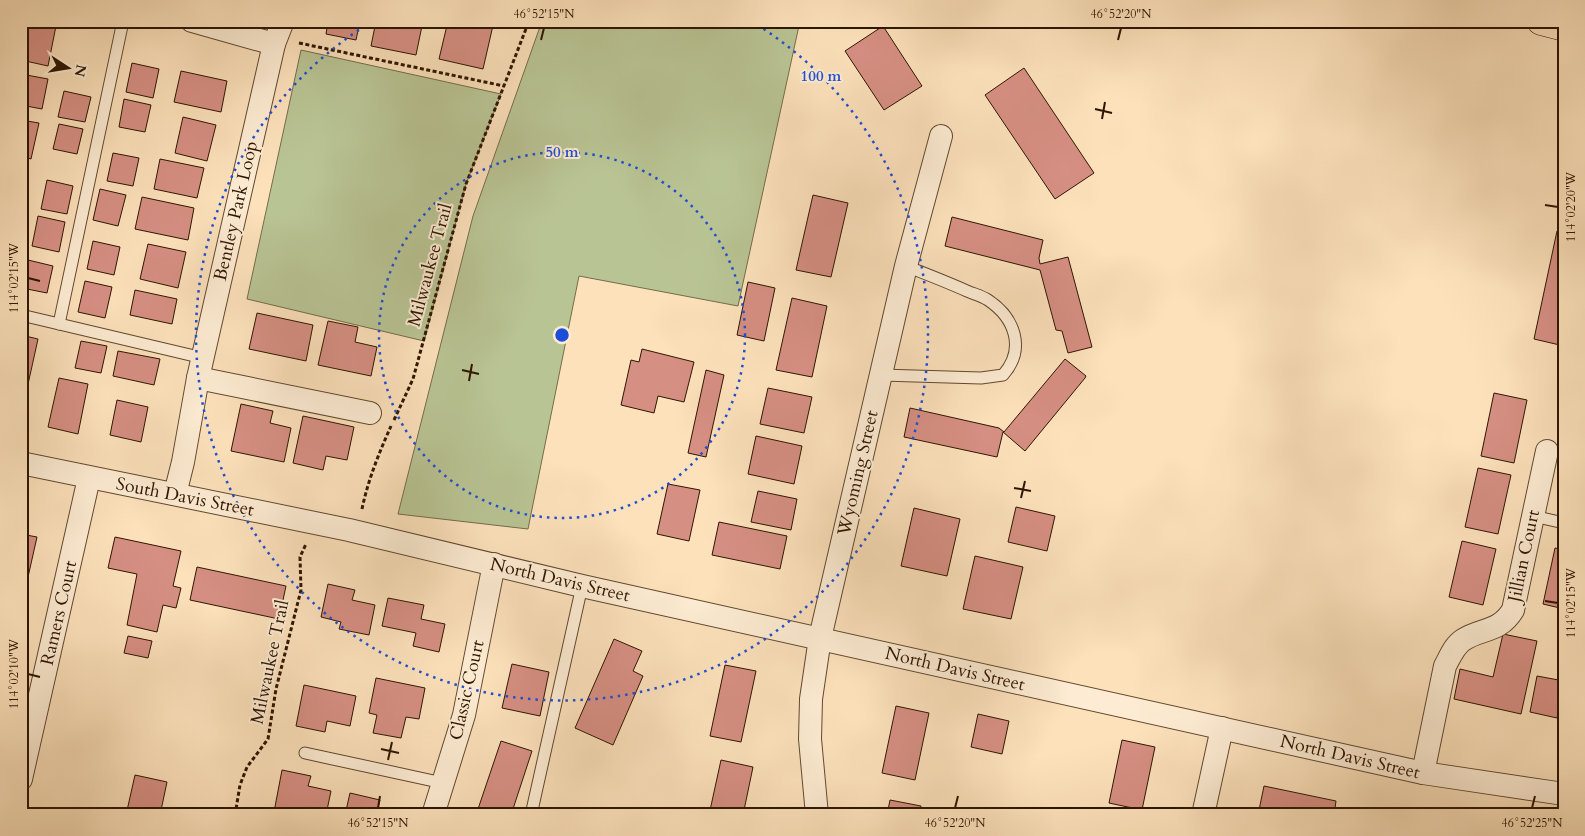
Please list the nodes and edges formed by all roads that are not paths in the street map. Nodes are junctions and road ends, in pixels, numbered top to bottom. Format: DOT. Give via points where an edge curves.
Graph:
graph roads {
  1 [pos="123,21"];
  2 [pos="192,21"];
  3 [pos="283,21"];
  4 [pos="1541,21"];
  5 [pos="1564,28"];
  6 [pos="274,44"];
  7 [pos="941,136"];
  8 [pos="906,266"];
  9 [pos="21,315"];
  10 [pos="59,324"];
  11 [pos="200,368"];
  12 [pos="881,375"];
  13 [pos="370,413"];
  14 [pos="1547,451"];
  15 [pos="21,463"];
  16 [pos="89,478"];
  17 [pos="175,494"];
  18 [pos="1533,516"];
  19 [pos="355,523"];
  20 [pos="1564,523"];
  21 [pos="494,564"];
  22 [pos="582,586"];
  23 [pos="820,638"];
  24 [pos="1222,728"];
  25 [pos="306,753"];
  26 [pos="1422,774"];
  27 [pos="21,779"];
  28 [pos="443,783"];
  29 [pos="1564,794"];
  30 [pos="433,815"];
  31 [pos="531,815"];
  32 [pos="817,815"];
  33 [pos="1202,815"];
  1 -- 10 [label="lane"];
  2 -- 6 [label="street"];
  3 -- 6 [label="street, Bentley Park Loop"];
  4 -- 5 [label="highway"];
  6 -- 11 [label="street, Bentley Park Loop"];
  7 -- 8 [label="street, Wyoming Street"];
  8 -- 12 [label="street, Wyoming Street"];
  8 -- 12 [label="lane" via="988,300 1008,319 1016,338 1015,356 1003,375 996,376"];
  9 -- 10 [label="lane"];
  10 -- 11 [label="lane"];
  11 -- 13 [label="street"];
  11 -- 17 [label="street, Bentley Park Loop"];
  12 -- 23 [label="street, Wyoming Street"];
  14 -- 18 [label="street, Jillian Court"];
  15 -- 16 [label="street, South Davis Street"];
  16 -- 17 [label="street, South Davis Street"];
  16 -- 27 [label="street, Ramers Court"];
  17 -- 19 [label="street, South Davis Street"];
  18 -- 20 [label="lane"];
  18 -- 26 [label="street, Jillian Court" via="1509,616 1494,628 1462,641 1445,666"];
  19 -- 21 [label="street, North Davis Street"];
  21 -- 22 [label="street, North Davis Street"];
  21 -- 28 [label="street, Classic Court" via="464,716"];
  22 -- 23 [label="street, North Davis Street"];
  22 -- 31 [label="lane"];
  23 -- 24 [label="street, North Davis Street"];
  23 -- 32 [label="street, Wyoming Street" via="812,683 810,739"];
  24 -- 26 [label="street, North Davis Street"];
  24 -- 33 [label="street"];
  25 -- 28 [label="lane"];
  26 -- 29 [label="street, North Davis Street"];
  28 -- 30 [label="street, Classic Court"];
}
